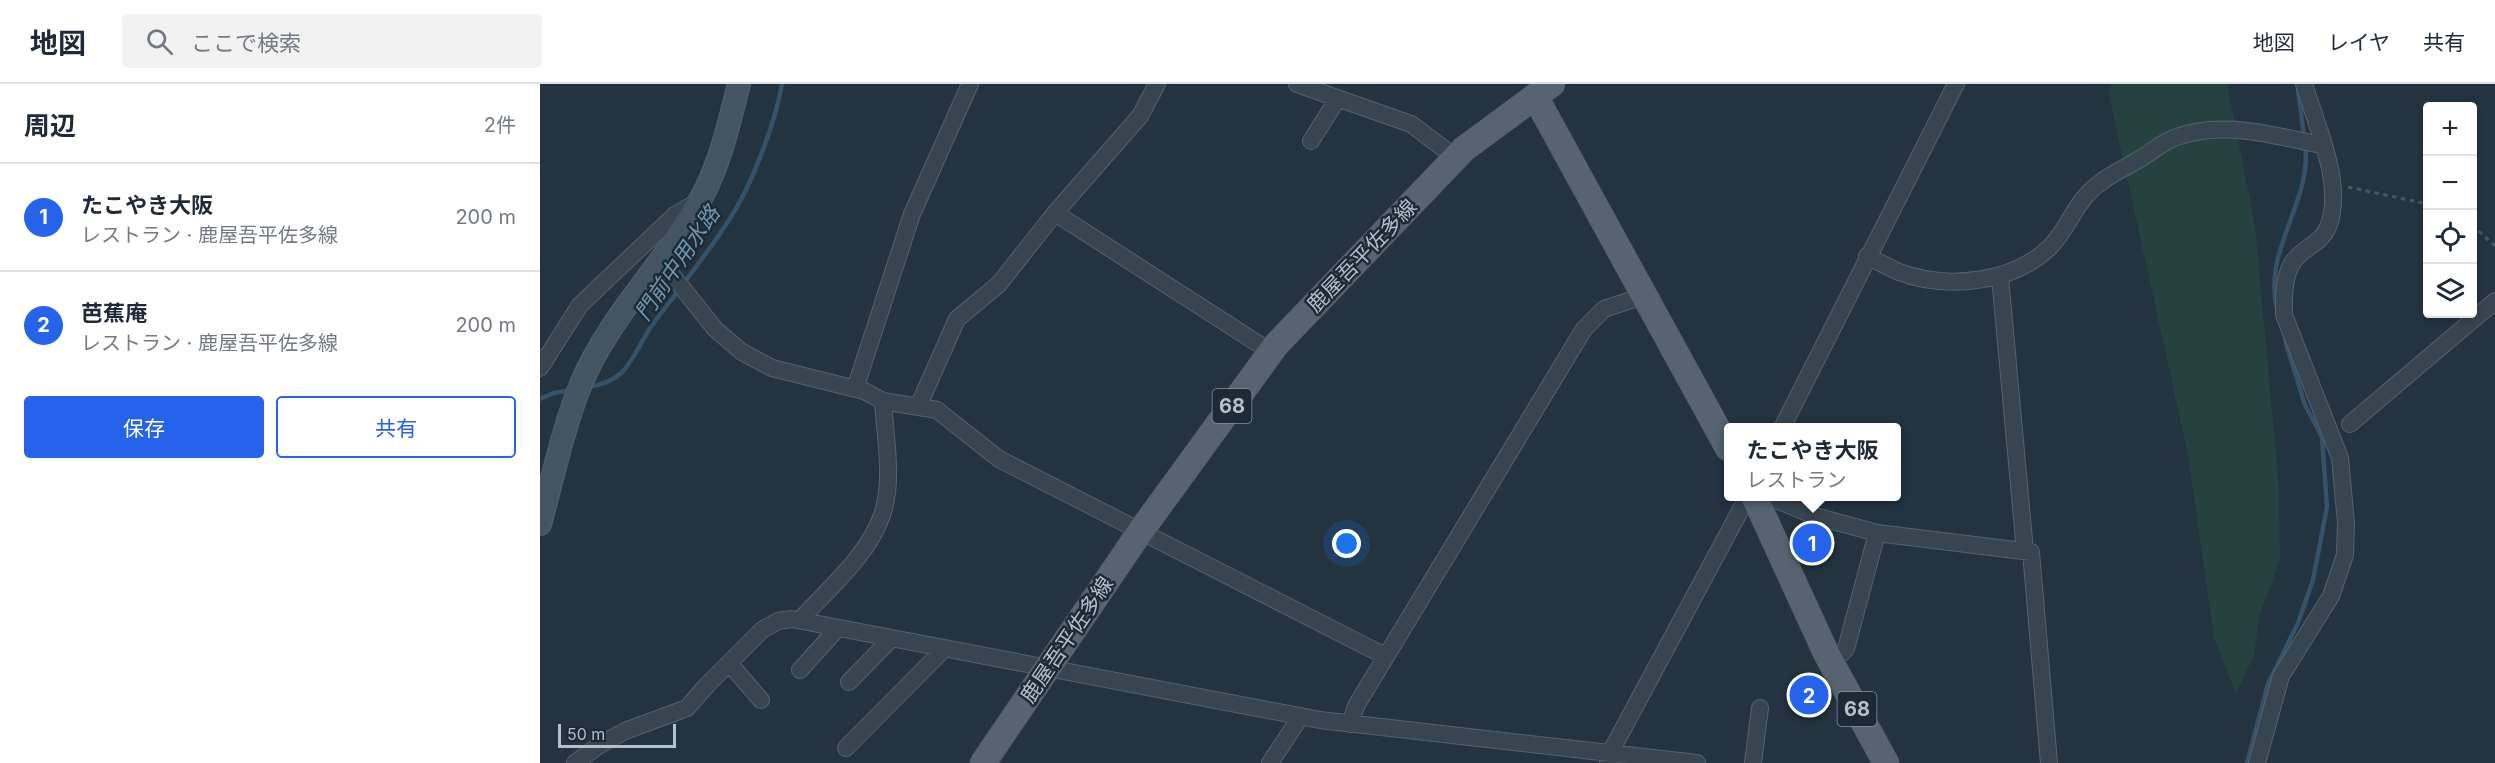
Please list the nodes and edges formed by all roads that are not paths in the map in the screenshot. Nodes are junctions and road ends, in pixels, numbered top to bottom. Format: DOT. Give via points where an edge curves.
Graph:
graph roads {
  1 [pos="739,84"];
  2 [pos="970,84"];
  3 [pos="1157,84"];
  4 [pos="1297,84"];
  5 [pos="1956,84"];
  6 [pos="2304,84"];
  7 [pos="1539,89"];
  8 [pos="1338,98"];
  9 [pos="1311,141"];
  10 [pos="2322,145"];
  11 [pos="1456,158"];
  12 [pos="700,200"];
  13 [pos="1054,213"];
  14 [pos="1867,256"];
  15 [pos="661,261"];
  16 [pos="2000,277"];
  17 [pos="1643,296"];
  18 [pos="2495,301"];
  19 [pos="1271,352"];
  20 [pos="540,368"];
  21 [pos="855,388"];
  22 [pos="883,401"];
  23 [pos="918,406"];
  24 [pos="1784,423"];
  25 [pos="2350,424"];
  26 [pos="1724,441"];
  27 [pos="1745,501"];
  28 [pos="1756,501"];
  29 [pos="1779,501"];
  30 [pos="540,524"];
  31 [pos="1140,532"];
  32 [pos="1877,533"];
  33 [pos="2025,551"];
  34 [pos="800,620"];
  35 [pos="838,628"];
  36 [pos="891,639"];
  37 [pos="944,649"];
  38 [pos="1385,656"];
  39 [pos="729,663"];
  40 [pos="1832,663"];
  41 [pos="1048,669"];
  42 [pos="800,670"];
  43 [pos="849,682"];
  44 [pos="760,700"];
  45 [pos="1761,708"];
  46 [pos="1301,717"];
  47 [pos="1350,724"];
  48 [pos="846,748"];
  49 [pos="1609,759"];
  50 [pos="575,763"];
  51 [pos="982,763"];
  52 [pos="1270,763"];
  53 [pos="1697,763"];
  54 [pos="1753,763"];
  55 [pos="1886,763"];
  56 [pos="2049,763"];
  57 [pos="2257,763"];
  1 -- 12 [label="street" via="714,170"];
  2 -- 21 [label="street" via="912,214"];
  3 -- 13 [label="street" via="1134,122"];
  4 -- 8 [label="street"];
  5 -- 14 [label="street"];
  6 -- 10 [label="street"];
  7 -- 11 [label="main road, 鹿屋吾平佐多線 / 68"];
  7 -- 17 [label="main road, 鹿屋吾平佐多線 / 68"];
  8 -- 9 [label="street"];
  8 -- 11 [label="street" via="1411,124"];
  10 -- 16 [label="street" via="2243,129 2212,130 2174,138 2098,183 2048,249"];
  10 -- 57 [label="street" via="2334,185 2334,207 2328,228 2317,244 2294,260 2288,274 2284,315 2340,458 2345,555 2331,596 2281,676"];
  11 -- 19 [label="main road, 鹿屋吾平佐多線 / 68"];
  12 -- 15 [label="street"];
  12 -- 20 [label="street" via="675,215 580,305"];
  13 -- 19 [label="street"];
  13 -- 23 [label="street" via="999,284 957,319"];
  14 -- 16 [label="street" via="1901,272 1934,279"];
  14 -- 24 [label="street"];
  15 -- 21 [label="street" via="715,329 742,352 772,369"];
  15 -- 30 [label="street" via="620,315 581,384"];
  16 -- 33 [label="street"];
  17 -- 26 [label="main road, 鹿屋吾平佐多線 / 68"];
  17 -- 38 [label="street" via="1604,309 1584,329"];
  18 -- 25 [label="street"];
  19 -- 31 [label="main road, 鹿屋吾平佐多線 / 68"];
  21 -- 22 [label="street"];
  22 -- 23 [label="street"];
  22 -- 34 [label="street" via="887,484 882,514 871,538"];
  23 -- 31 [label="street" via="937,410 999,459"];
  27 -- 49 [label="street"];
  28 -- 40 [label="main road, 68"];
  29 -- 32 [label="street" via="1815,516"];
  31 -- 38 [label="street"];
  31 -- 41 [label="main road, 鹿屋吾平佐多線 / 68"];
  32 -- 33 [label="street"];
  32 -- 40 [label="street" via="1846,649"];
  33 -- 56 [label="street" via="2031,552"];
  34 -- 35 [label="street"];
  34 -- 39 [label="street" via="778,621 762,630"];
  35 -- 36 [label="street"];
  35 -- 42 [label="street"];
  36 -- 37 [label="street"];
  36 -- 43 [label="street"];
  37 -- 41 [label="street"];
  37 -- 48 [label="street"];
  38 -- 47 [label="street"];
  39 -- 44 [label="street"];
  39 -- 50 [label="street" via="687,708 625,731"];
  40 -- 55 [label="main road, 68"];
  41 -- 46 [label="street"];
  41 -- 51 [label="main road, 鹿屋吾平佐多線 / 68"];
  45 -- 54 [label="street"];
  46 -- 47 [label="street"];
  46 -- 52 [label="street"];
  47 -- 49 [label="street"];
  49 -- 53 [label="street"];
}
